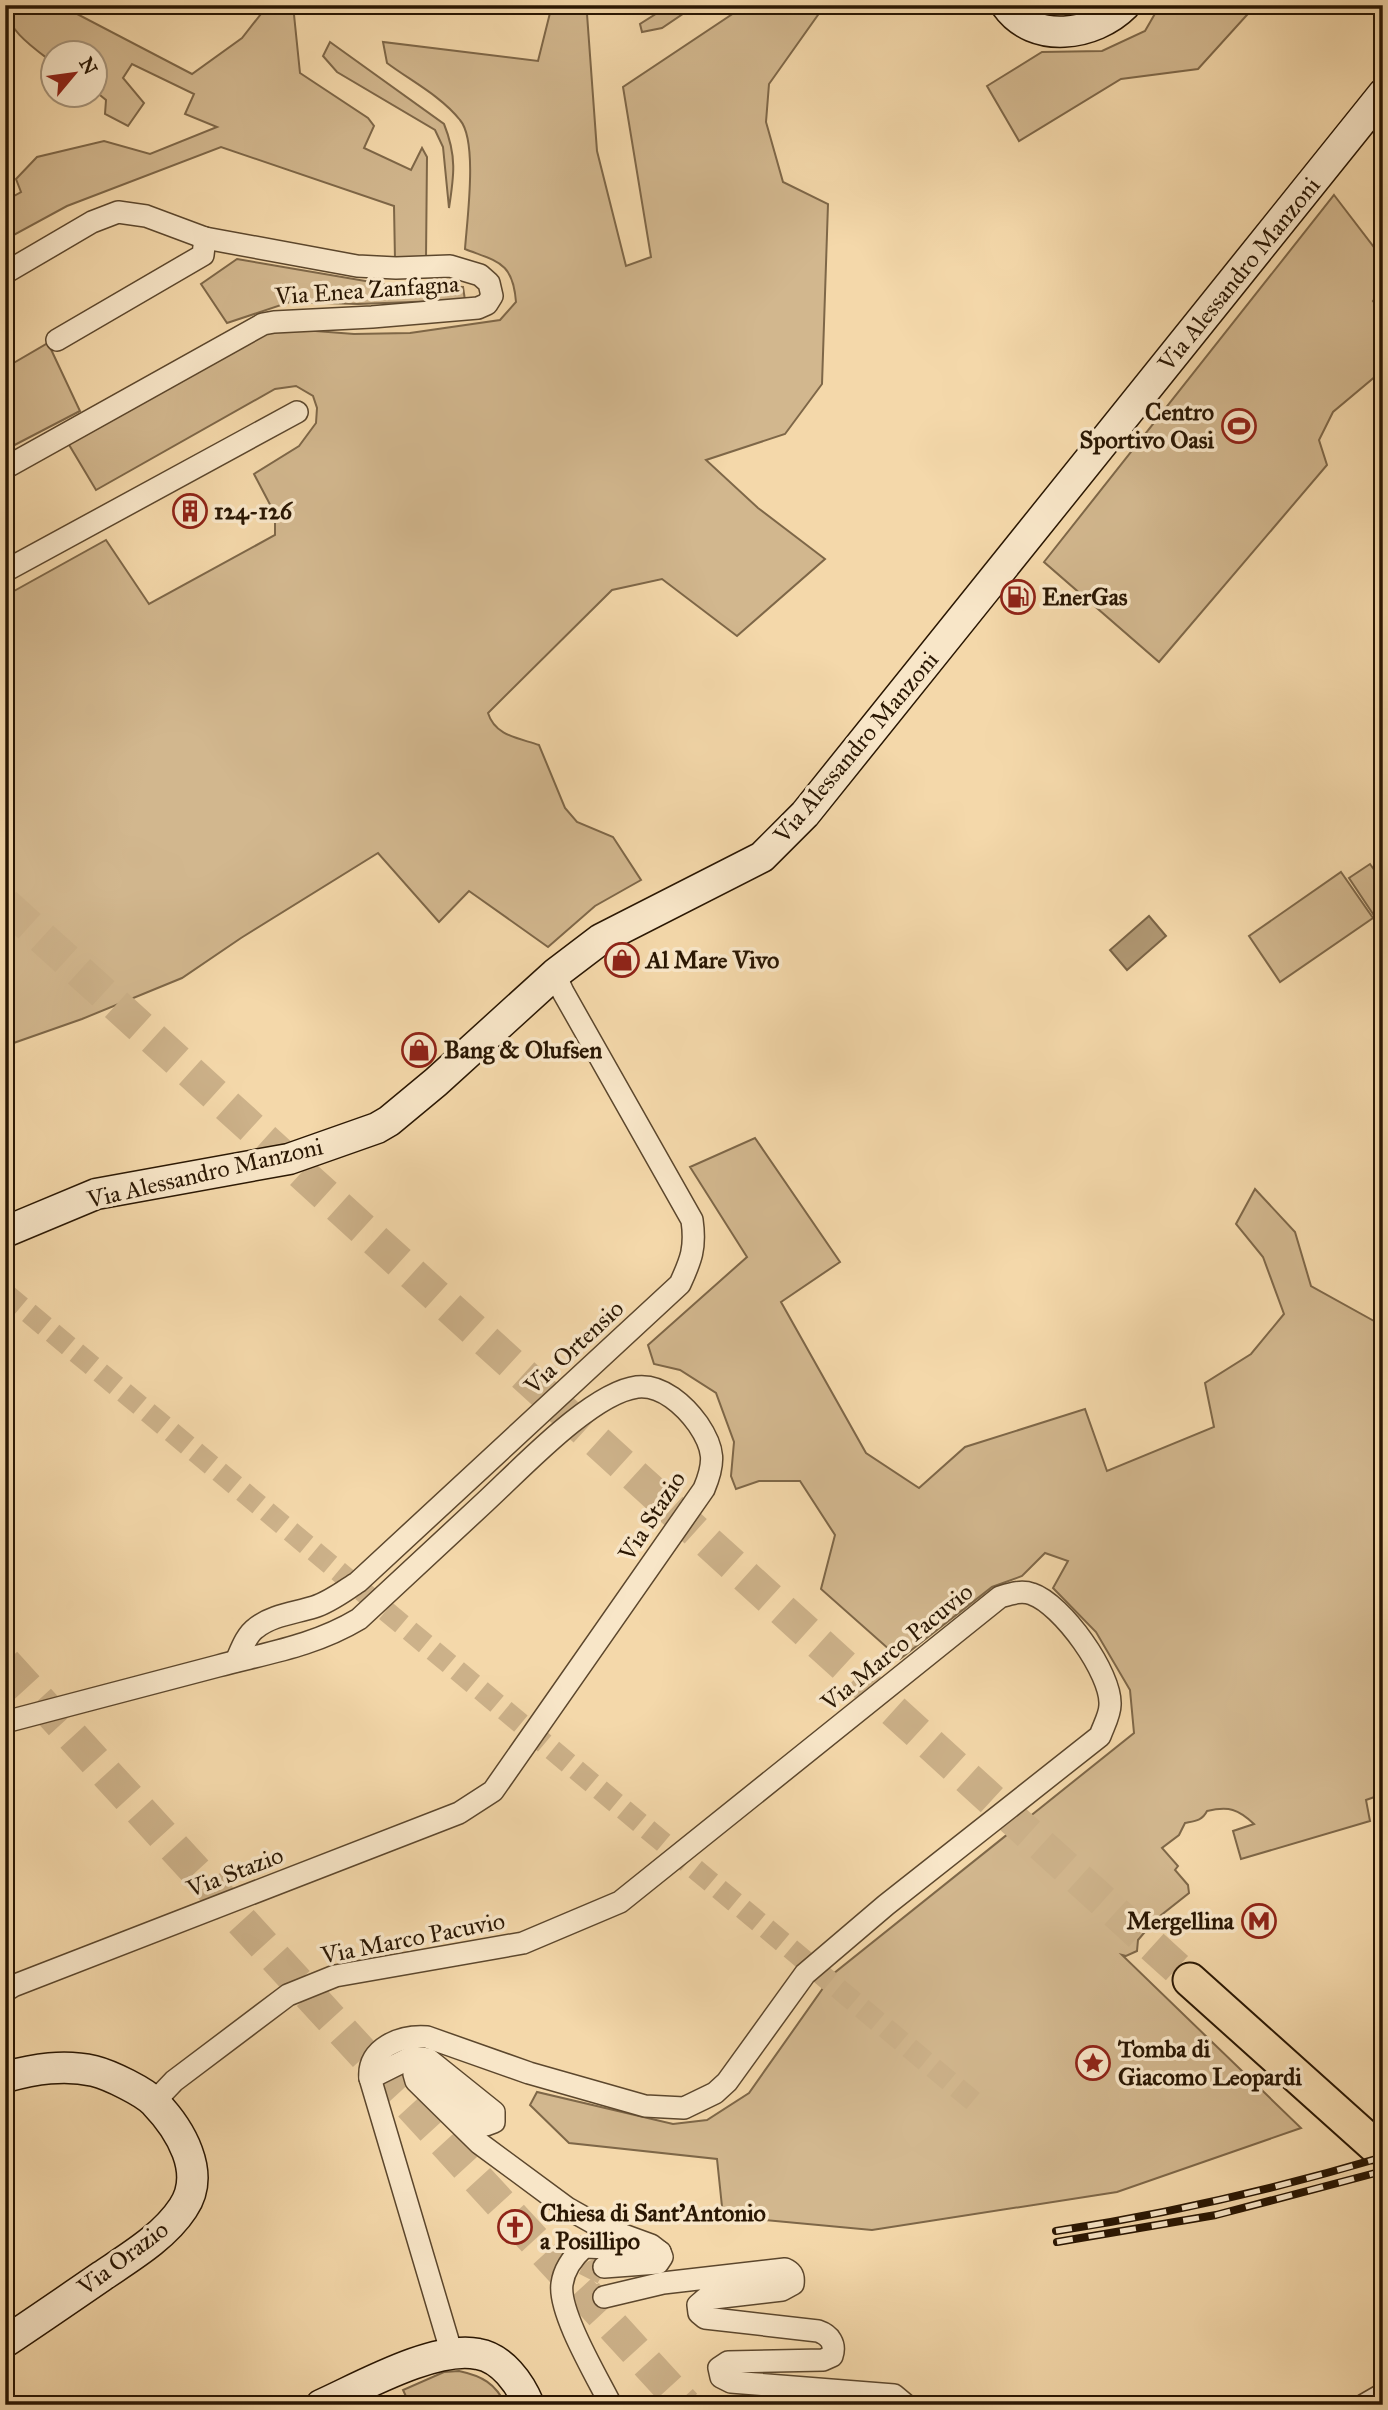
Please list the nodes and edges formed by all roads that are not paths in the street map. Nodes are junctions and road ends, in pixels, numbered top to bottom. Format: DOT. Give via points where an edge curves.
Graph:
graph roads {
  1 [pos="1006,5"];
  2 [pos="1125,5"];
  3 [pos="1383,94"];
  4 [pos="205,238"];
  5 [pos="5,274"];
  6 [pos="57,340"];
  7 [pos="297,412"];
  8 [pos="5,468"];
  9 [pos="5,571"];
  10 [pos="555,974"];
  11 [pos="5,1232"];
  12 [pos="236,1661"];
  13 [pos="5,1722"];
  14 [pos="1190,1980"];
  15 [pos="5,1991"];
  16 [pos="5,2077"];
  17 [pos="370,2078"];
  18 [pos="154,2102"];
  19 [pos="1375,2146"];
  20 [pos="660,2252"];
  21 [pos="604,2267"];
  22 [pos="604,2297"];
  23 [pos="5,2342"];
  24 [pos="452,2354"];
  25 [pos="1383,2394"];
  26 [pos="321,2405"];
  27 [pos="529,2405"];
  28 [pos="611,2405"];
  29 [pos="906,2405"];
  30 [pos="1364,2405"];
  1 -- 2 [label="street" via="1028,24 1057,33 1087,29 1111,19"];
  3 -- 10 [label="street, Via Alessandro Manzoni" via="805,814 762,857 601,939"];
  4 -- 5 [label="street, Via Enea Zanfagna" via="146,216 118,212 92,222"];
  4 -- 6 [label="street" via="203,255"];
  4 -- 8 [label="street, Via Enea Zanfagna" via="357,266 450,265 480,275 489,282 492,296 478,309 263,324"];
  7 -- 9 [label="street"];
  10 -- 11 [label="street, Via Alessandro Manzoni" via="436,1082 377,1128 289,1159 96,1194"];
  10 -- 12 [label="street, Via Ortensio" via="692,1220 693,1256 680,1284 358,1582 316,1606 257,1626"];
  12 -- 13 [label="street, Via Stazio"];
  12 -- 15 [label="street, Via Stazio" via="314,1642 359,1619 568,1426 615,1394 638,1387 654,1389 689,1411 703,1431 712,1470 704,1489 493,1791 458,1813"];
  14 -- 19 [label="main road"];
  16 -- 18 [label="street, Via Orazio" via="40,2068 74,2068 116,2080"];
  17 -- 18 [label="street, Via Marco Pacuvio" via="369,2068 388,2045 414,2036 645,2106 684,2108 715,2093 805,1974 1100,1736 1111,1705 1102,1675 1081,1637 1058,1610 1032,1594 1000,1597 620,1902 523,1943 335,1976 288,1995 174,2081"];
  17 -- 20 [label="street" via="412,2057 428,2059 494,2112 494,2122 486,2125 430,2074 421,2070 414,2074 479,2143 577,2214"];
  17 -- 24 [label="street"];
  18 -- 23 [label="street, Via Orazio" via="183,2140 190,2160 192,2182 183,2208 131,2256"];
  20 -- 21 [label="street" via="659,2263"];
  20 -- 28 [label="street" via="584,2247 565,2272 565,2310"];
  22 -- 29 [label="street" via="663,2283 785,2269 793,2275 790,2287 705,2300 698,2305 699,2313 705,2318 818,2331 830,2339 832,2356 819,2361 728,2362 719,2368 722,2377 731,2382 894,2395"];
  24 -- 26 [label="street" via="418,2362"];
  24 -- 27 [label="street" via="492,2358 512,2377"];
  25 -- 30 [label="street"];
}
